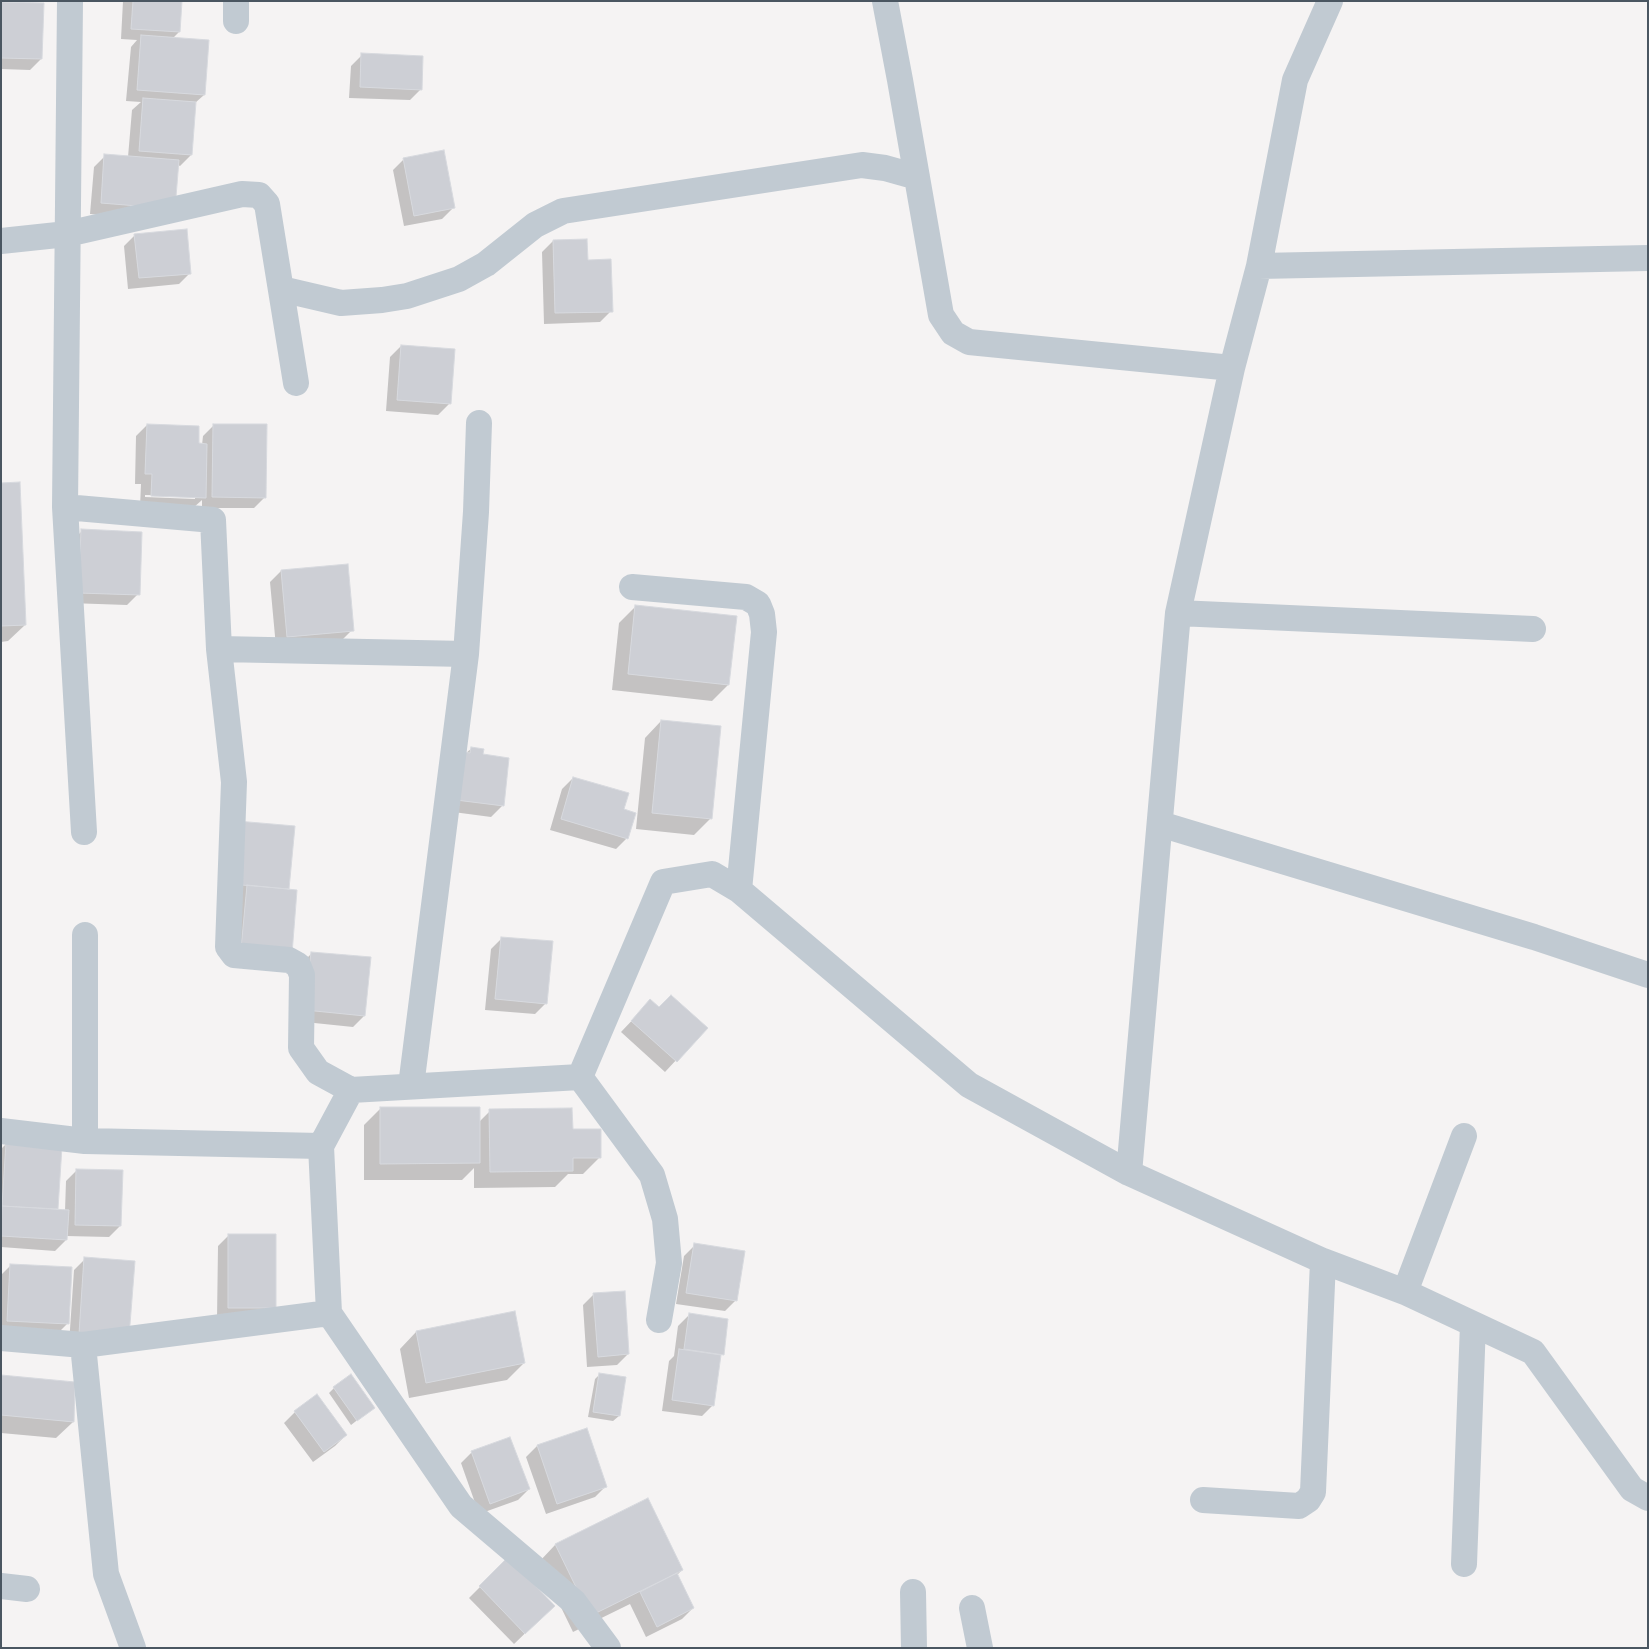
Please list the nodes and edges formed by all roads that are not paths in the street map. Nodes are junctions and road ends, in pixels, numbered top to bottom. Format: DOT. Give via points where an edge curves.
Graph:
graph roads {
  1 [pos="70,1"];
  2 [pos="886,1"];
  3 [pos="1330,1"];
  4 [pos="917,177"];
  5 [pos="67,234"];
  6 [pos="1,241"];
  7 [pos="1648,258"];
  8 [pos="1259,266"];
  9 [pos="281,289"];
  10 [pos="1232,368"];
  11 [pos="296,384"];
  12 [pos="478,423"];
  13 [pos="65,507"];
  14 [pos="632,587"];
  15 [pos="1178,613"];
  16 [pos="1533,629"];
  17 [pos="219,649"];
  18 [pos="466,654"];
  19 [pos="1160,824"];
  20 [pos="84,832"];
  21 [pos="739,890"];
  22 [pos="85,935"];
  23 [pos="1648,975"];
  24 [pos="580,1077"];
  25 [pos="411,1086"];
  26 [pos="351,1090"];
  27 [pos="1,1131"];
  28 [pos="1464,1136"];
  29 [pos="85,1141"];
  30 [pos="321,1146"];
  31 [pos="1129,1173"];
  32 [pos="1323,1261"];
  33 [pos="1405,1292"];
  34 [pos="329,1314"];
  35 [pos="659,1320"];
  36 [pos="1473,1324"];
  37 [pos="1,1338"];
  38 [pos="83,1345"];
  39 [pos="1648,1498"];
  40 [pos="1203,1500"];
  41 [pos="1464,1564"];
  42 [pos="1,1586"];
  43 [pos="27,1589"];
  44 [pos="913,1592"];
  45 [pos="972,1608"];
  46 [pos="133,1648"];
  47 [pos="608,1648"];
  48 [pos="914,1648"];
  49 [pos="980,1648"];
  1 -- 5 [label="street"];
  2 -- 4 [label="street"];
  3 -- 8 [label="street" via="1295,80"];
  4 -- 9 [label="street" via="862,165 563,212 535,224 473,272 382,300 341,303"];
  4 -- 10 [label="street" via="941,315 953,333 969,342"];
  5 -- 6 [label="street"];
  5 -- 9 [label="street" via="242,194 259,195 267,204"];
  5 -- 13 [label="street"];
  7 -- 8 [label="street"];
  8 -- 10 [label="street"];
  9 -- 11 [label="street"];
  10 -- 15 [label="street"];
  12 -- 18 [label="street" via="476,512"];
  13 -- 17 [label="street" via="213,520"];
  13 -- 20 [label="street"];
  14 -- 21 [label="street" via="746,597 758,604 762,614 764,632"];
  15 -- 16 [label="street"];
  15 -- 19 [label="street"];
  17 -- 18 [label="street"];
  17 -- 26 [label="street" via="234,782 228,947 234,955 289,960 298,965 302,975 301,1048 318,1072"];
  18 -- 25 [label="street"];
  19 -- 23 [label="street"];
  19 -- 31 [label="street"];
  21 -- 24 [label="street" via="712,874 663,882"];
  21 -- 31 [label="street" via="969,1085"];
  22 -- 29 [label="street"];
  24 -- 25 [label="street"];
  24 -- 35 [label="street" via="652,1175 665,1219 669,1264"];
  25 -- 26 [label="street"];
  26 -- 30 [label="street"];
  27 -- 29 [label="street"];
  28 -- 33 [label="street"];
  29 -- 30 [label="street"];
  30 -- 34 [label="street"];
  31 -- 32 [label="street"];
  32 -- 33 [label="street"];
  32 -- 40 [label="street" via="1313,1492 1298,1506"];
  33 -- 36 [label="street"];
  34 -- 38 [label="street"];
  34 -- 47 [label="street" via="461,1506 574,1602"];
  36 -- 39 [label="street" via="1533,1352 1632,1489"];
  36 -- 41 [label="street"];
  37 -- 38 [label="street"];
  38 -- 46 [label="street" via="106,1574"];
  42 -- 43 [label="street"];
  44 -- 48 [label="street"];
  45 -- 49 [label="street"];
}
